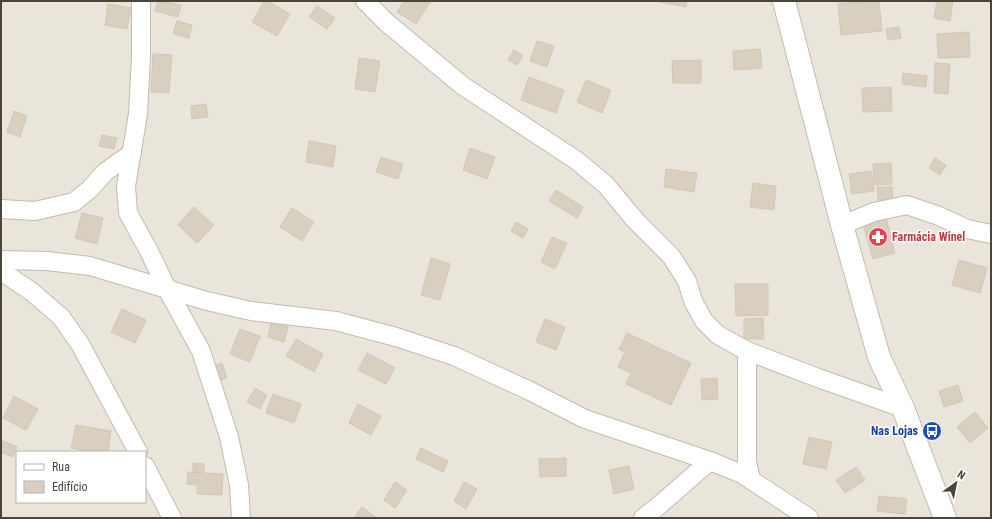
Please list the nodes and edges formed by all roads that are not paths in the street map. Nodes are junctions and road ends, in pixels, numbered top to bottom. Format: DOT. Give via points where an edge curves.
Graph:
graph roads {
  1 [pos="141,1"];
  2 [pos="365,1"];
  3 [pos="784,1"];
  4 [pos="132,153"];
  5 [pos="1,209"];
  6 [pos="842,225"];
  7 [pos="991,234"];
  8 [pos="1,260"];
  9 [pos="1,271"];
  10 [pos="167,289"];
  11 [pos="747,351"];
  12 [pos="903,408"];
  13 [pos="137,451"];
  14 [pos="710,460"];
  15 [pos="146,468"];
  16 [pos="751,480"];
  17 [pos="172,518"];
  18 [pos="241,518"];
  19 [pos="643,518"];
  20 [pos="810,518"];
  21 [pos="945,518"];
  1 -- 4 [label="street" via="138,114"];
  2 -- 11 [label="street" via="386,22 463,86 576,160 606,185 635,220 671,256 687,281 693,301 704,321 718,335"];
  3 -- 6 [label="street"];
  4 -- 5 [label="street" via="105,172 74,202 35,211"];
  4 -- 10 [label="street" via="126,186 128,214"];
  6 -- 7 [label="street" via="874,212 907,205 968,229"];
  6 -- 12 [label="street" via="879,357"];
  8 -- 10 [label="street" via="47,261 90,266"];
  9 -- 13 [label="street" via="32,292 61,317 80,344"];
  10 -- 14 [label="street" via="251,311 336,321 396,337 454,356 585,419"];
  10 -- 18 [label="street" via="201,351 230,437 239,485"];
  11 -- 12 [label="street"];
  11 -- 16 [label="street" via="747,461"];
  12 -- 21 [label="street"];
  14 -- 16 [label="street"];
  14 -- 19 [label="street"];
  15 -- 17 [label="street"];
  16 -- 20 [label="street"];
}
